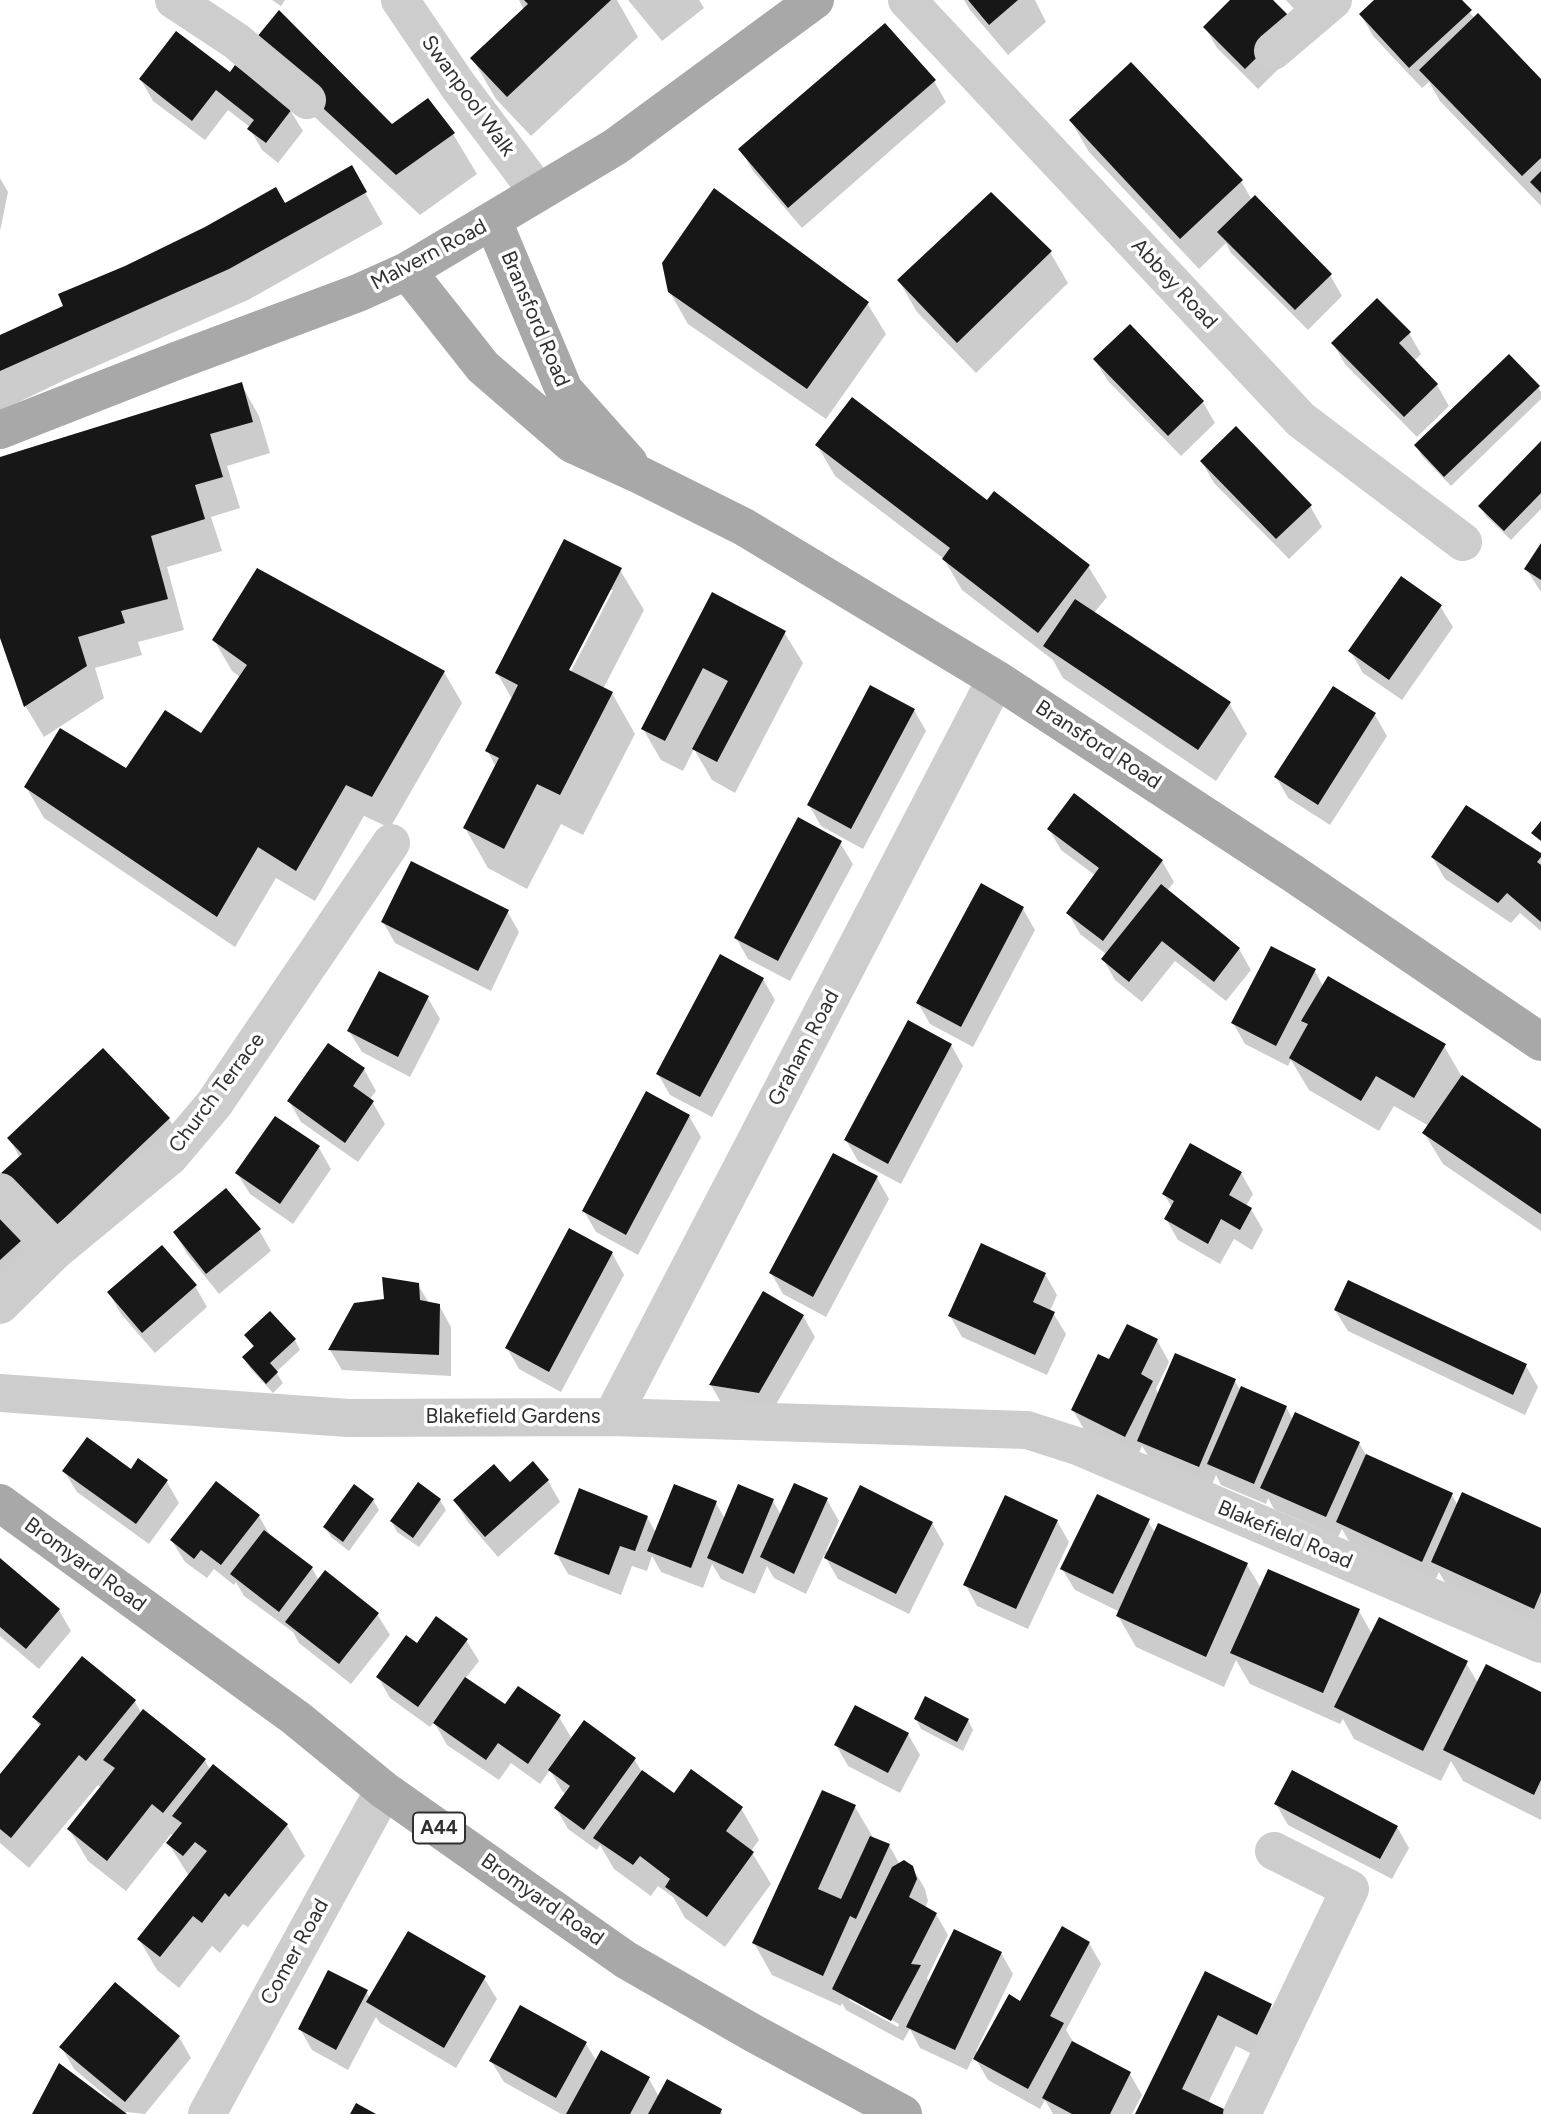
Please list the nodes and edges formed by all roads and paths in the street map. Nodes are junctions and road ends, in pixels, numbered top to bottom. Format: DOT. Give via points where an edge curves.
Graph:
graph roads {
  1 [pos="174,0"];
  2 [pos="400,0"];
  3 [pos="815,0"];
  4 [pos="907,0"];
  5 [pos="1333,0"];
  6 [pos="1273,51"];
  7 [pos="307,100"];
  8 [pos="538,191"];
  9 [pos="493,221"];
  10 [pos="407,271"];
  11 [pos="0,430"];
  12 [pos="640,475"];
  13 [pos="1463,542"];
  14 [pos="996,678"];
  15 [pos="391,843"];
  16 [pos="1541,1042"];
  17 [pos="0,1192"];
  18 [pos="56,1250"];
  19 [pos="0,1305"];
  20 [pos="0,1394"];
  21 [pos="612,1417"];
  22 [pos="1027,1430"];
  23 [pos="0,1503"];
  24 [pos="1541,1644"];
  25 [pos="384,1790"];
  26 [pos="1273,1850"];
  27 [pos="207,2114"];
  28 [pos="903,2114"];
  29 [pos="1242,2114"];
  1 -- 7 [label="street" via="236,41"];
  2 -- 8 [label="street, Swanpool Walk"];
  3 -- 8 [label="main road, Malvern Road" via="615,147"];
  4 -- 13 [label="street, Abbey Road" via="1301,420"];
  5 -- 6 [label="street"];
  8 -- 9 [label="main road, Malvern Road"];
  9 -- 10 [label="main road, Malvern Road"];
  9 -- 12 [label="main road, Bransford Road" via="564,390"];
  10 -- 11 [label="main road, Malvern Road"];
  10 -- 12 [label="main road, Bransford Road" via="482,367 572,444"];
  12 -- 14 [label="main road, Bransford Road" via="744,527"];
  14 -- 16 [label="main road, Bransford Road"];
  14 -- 21 [label="street, Graham Road"];
  15 -- 18 [label="street, Church Terrace" via="214,1104 170,1156"];
  17 -- 18 [label="street"];
  18 -- 19 [label="street, Church Terrace"];
  20 -- 21 [label="street, Blakefield Gardens" via="348,1418"];
  21 -- 22 [label="street, Blakefield Gardens"];
  22 -- 24 [label="street, Blakefield Road" via="1080,1447"];
  23 -- 25 [label="main road, Bromyard Road / A44" via="296,1718"];
  25 -- 27 [label="street, Comer Road"];
  25 -- 28 [label="main road, Bromyard Road / A44" via="626,1960"];
  26 -- 29 [label="street" via="1350,1889"];
}
